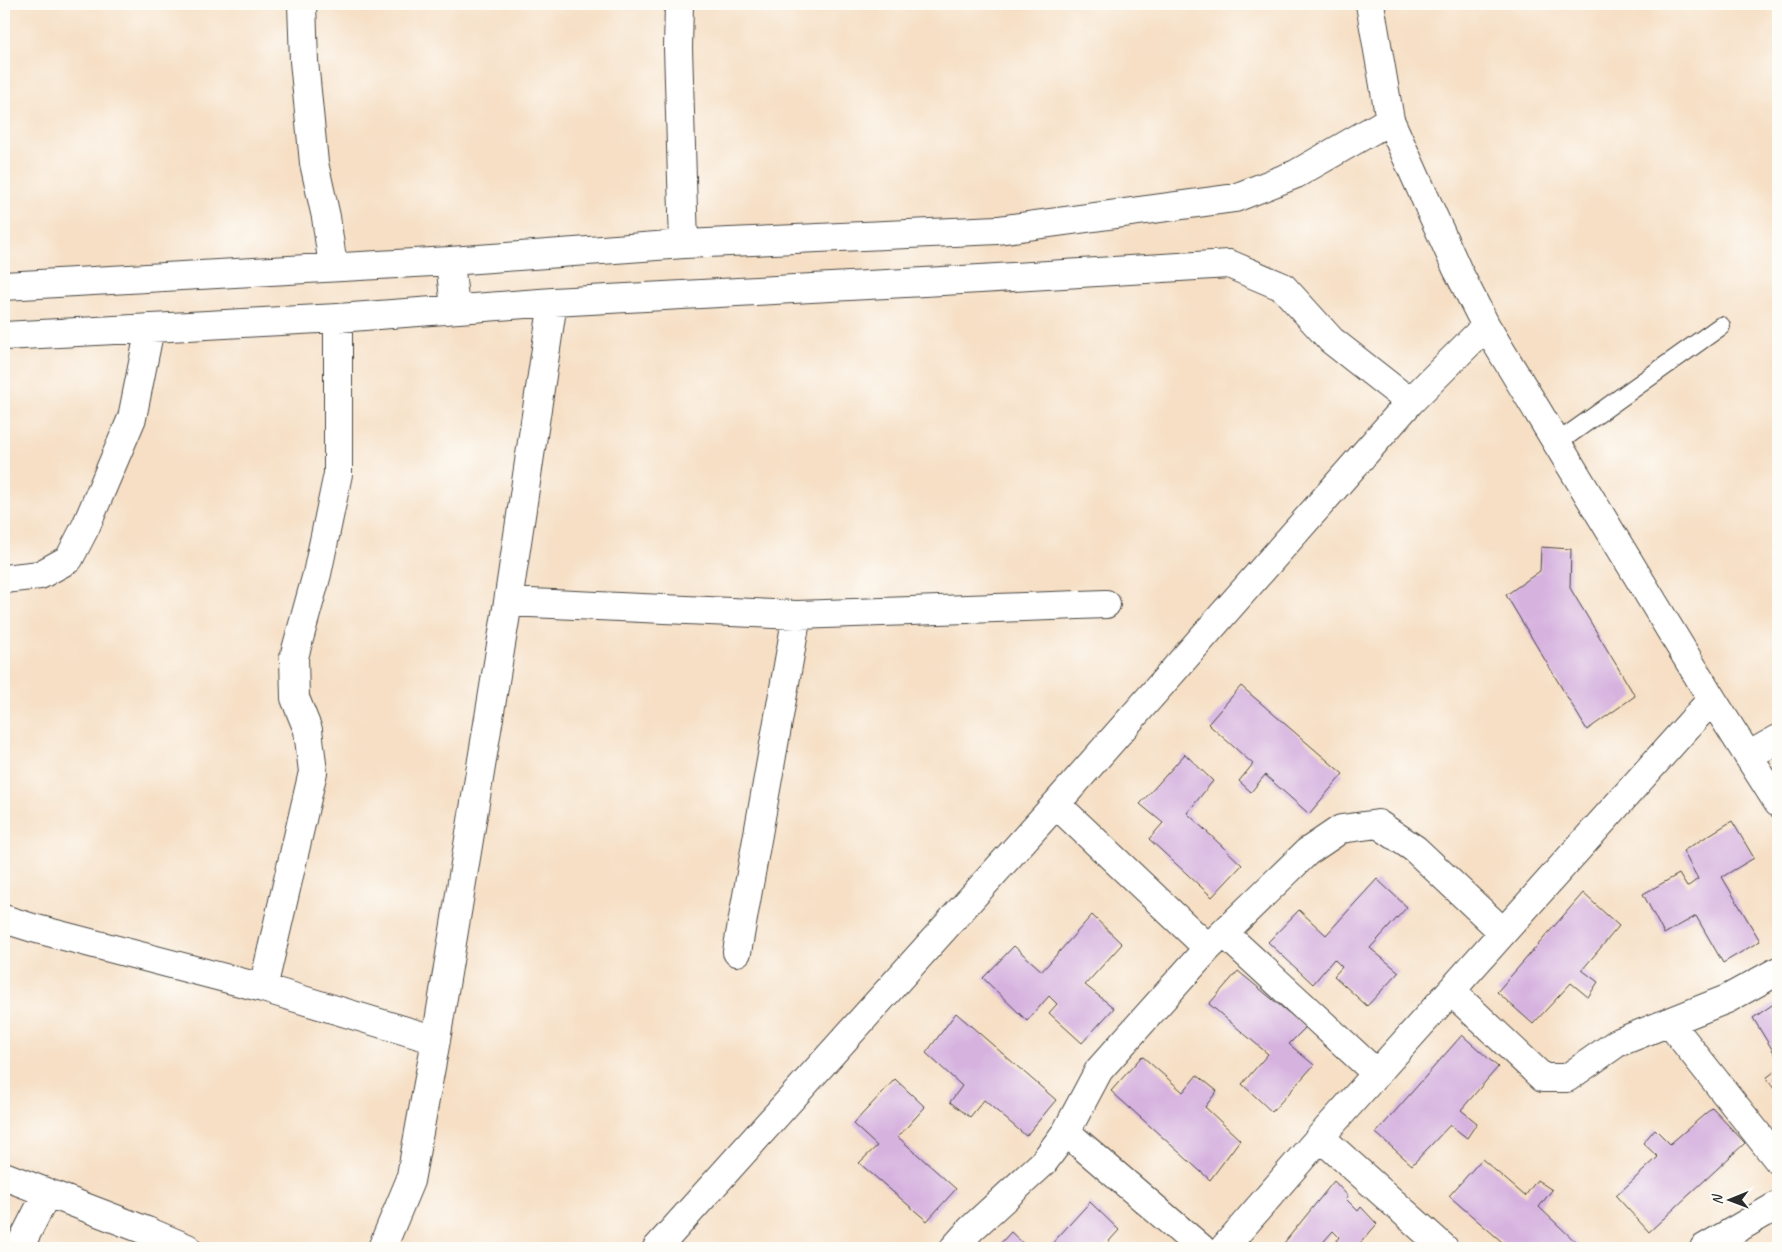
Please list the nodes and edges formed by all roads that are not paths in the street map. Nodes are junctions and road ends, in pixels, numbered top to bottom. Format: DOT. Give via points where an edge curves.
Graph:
graph roads {
  1 [pos="302,4"];
  2 [pos="679,4"];
  3 [pos="1370,4"];
  4 [pos="1390,120"];
  5 [pos="684,244"];
  6 [pos="450,261"];
  7 [pos="333,267"];
  8 [pos="4,286"];
  9 [pos="553,302"];
  10 [pos="455,309"];
  11 [pos="338,318"];
  12 [pos="1486,326"];
  13 [pos="1722,326"];
  14 [pos="150,328"];
  15 [pos="4,336"];
  16 [pos="1410,402"];
  17 [pos="1557,443"];
  18 [pos="4,579"];
  19 [pos="508,602"];
  20 [pos="1106,604"];
  21 [pos="797,615"];
  22 [pos="1712,699"];
  23 [pos="1778,739"];
  24 [pos="1748,756"];
  25 [pos="1778,803"];
  26 [pos="1056,804"];
  27 [pos="4,919"];
  28 [pos="1503,932"];
  29 [pos="1216,941"];
  30 [pos="737,952"];
  31 [pos="1778,971"];
  32 [pos="263,988"];
  33 [pos="1451,991"];
  34 [pos="1669,1022"];
  35 [pos="436,1040"];
  36 [pos="1376,1074"];
  37 [pos="1066,1132"];
  38 [pos="1320,1137"];
  39 [pos="1778,1160"];
  40 [pos="4,1176"];
  41 [pos="47,1193"];
  42 [pos="1778,1205"];
  43 [pos="19,1248"];
  44 [pos="187,1248"];
  45 [pos="382,1248"];
  46 [pos="657,1248"];
  47 [pos="954,1248"];
  48 [pos="1202,1248"];
  49 [pos="1224,1248"];
  50 [pos="1444,1248"];
  51 [pos="1704,1248"];
  1 -- 7 [label="street" via="314,163"];
  2 -- 5 [label="street"];
  3 -- 4 [label="street"];
  4 -- 5 [label="street" via="1296,174 1235,198 998,230"];
  4 -- 12 [label="street"];
  5 -- 6 [label="street"];
  6 -- 7 [label="street"];
  6 -- 10 [label="street"];
  7 -- 8 [label="street"];
  9 -- 10 [label="street"];
  9 -- 16 [label="street" via="1229,264 1282,287 1331,340"];
  9 -- 19 [label="street"];
  10 -- 11 [label="street"];
  11 -- 14 [label="street"];
  11 -- 32 [label="street" via="338,474 317,574 294,657 294,698 308,730 313,772"];
  12 -- 16 [label="street"];
  12 -- 17 [label="street"];
  13 -- 17 [label="lane"];
  14 -- 15 [label="street"];
  14 -- 18 [label="street" via="132,418 69,559 40,575"];
  16 -- 26 [label="street"];
  17 -- 22 [label="street"];
  19 -- 21 [label="street"];
  19 -- 35 [label="street"];
  20 -- 21 [label="street"];
  21 -- 30 [label="street"];
  22 -- 24 [label="street"];
  22 -- 28 [label="street"];
  23 -- 24 [label="street"];
  24 -- 25 [label="street"];
  26 -- 29 [label="street"];
  26 -- 46 [label="street"];
  27 -- 32 [label="street"];
  28 -- 29 [label="street" via="1415,849 1378,824 1341,829 1314,847"];
  28 -- 33 [label="street"];
  29 -- 36 [label="street"];
  29 -- 37 [label="street" via="1099,1070"];
  31 -- 34 [label="street" via="1728,999"];
  32 -- 35 [label="street"];
  33 -- 34 [label="street" via="1543,1078 1567,1078 1617,1043"];
  33 -- 36 [label="street"];
  34 -- 39 [label="street"];
  35 -- 45 [label="street" via="410,1181"];
  36 -- 38 [label="street"];
  37 -- 47 [label="street" via="1043,1162"];
  37 -- 48 [label="street"];
  38 -- 49 [label="street"];
  38 -- 50 [label="street"];
  40 -- 41 [label="street"];
  41 -- 43 [label="street"];
  41 -- 44 [label="street"];
  42 -- 51 [label="street"];
}
